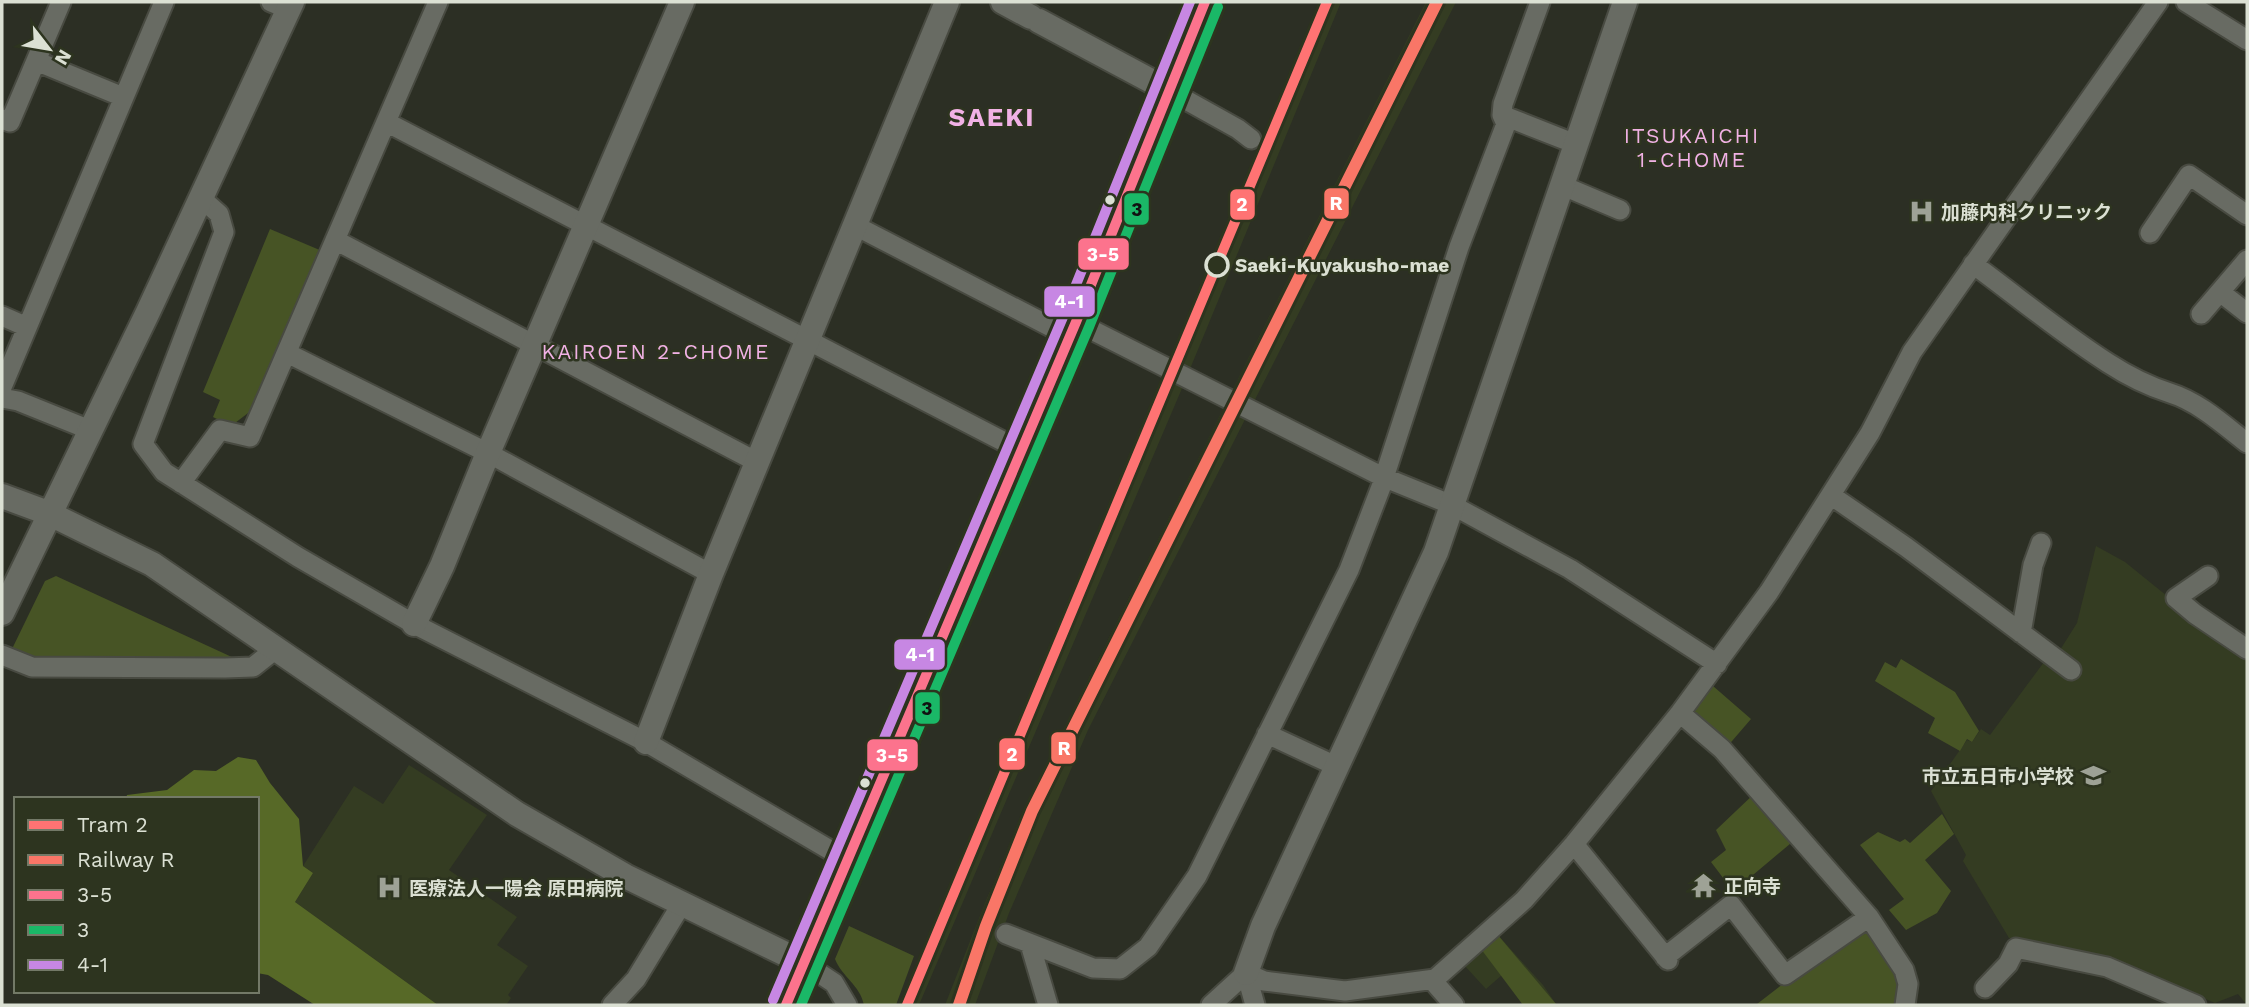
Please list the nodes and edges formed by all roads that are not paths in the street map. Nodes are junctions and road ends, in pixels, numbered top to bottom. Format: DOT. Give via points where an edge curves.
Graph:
graph roads {
  1 [pos="61,2"];
  2 [pos="164,2"];
  3 [pos="438,2"];
  4 [pos="682,2"];
  5 [pos="947,2"];
  6 [pos="1003,2"];
  7 [pos="1205,2"];
  8 [pos="1540,2"];
  9 [pos="1625,2"];
  10 [pos="2158,2"];
  11 [pos="2186,2"];
  12 [pos="284,4"];
  13 [pos="2247,40"];
  14 [pos="36,61"];
  15 [pos="1168,90"];
  16 [pos="123,97"];
  17 [pos="1502,115"];
  18 [pos="2,118"];
  19 [pos="386,122"];
  20 [pos="1251,139"];
  21 [pos="1573,143"];
  22 [pos="1561,185"];
  23 [pos="201,198"];
  24 [pos="1620,211"];
  25 [pos="2247,215"];
  26 [pos="586,223"];
  27 [pos="854,225"];
  28 [pos="2150,233"];
  29 [pos="335,240"];
  30 [pos="2247,260"];
  31 [pos="1973,264"];
  32 [pos="2220,292"];
  33 [pos="2247,313"];
  34 [pos="2201,314"];
  35 [pos="2,316"];
  36 [pos="1076,322"];
  37 [pos="27,327"];
  38 [pos="808,338"];
  39 [pos="534,346"];
  40 [pos="287,352"];
  41 [pos="2,387"];
  42 [pos="2,398"];
  43 [pos="90,429"];
  44 [pos="2247,443"];
  45 [pos="1022,451"];
  46 [pos="488,453"];
  47 [pos="757,462"];
  48 [pos="1383,477"];
  49 [pos="181,483"];
  50 [pos="2,496"];
  51 [pos="1832,496"];
  52 [pos="1451,505"];
  53 [pos="48,513"];
  54 [pos="2041,543"];
  55 [pos="711,574"];
  56 [pos="2208,576"];
  57 [pos="4,602"];
  58 [pos="414,624"];
  59 [pos="2021,633"];
  60 [pos="277,648"];
  61 [pos="2247,649"];
  62 [pos="2,655"];
  63 [pos="1717,664"];
  64 [pos="2071,670"];
  65 [pos="1680,713"];
  66 [pos="1267,734"];
  67 [pos="646,742"];
  68 [pos="1336,766"];
  69 [pos="1574,844"];
  70 [pos="847,860"];
  71 [pos="681,905"];
  72 [pos="1869,916"];
  73 [pos="1006,934"];
  74 [pos="1030,944"];
  75 [pos="804,963"];
  76 [pos="1246,973"];
  77 [pos="1432,980"];
  78 [pos="1985,988"];
  79 [pos="2160,999"];
  80 [pos="612,1005"];
  81 [pos="786,1005"];
  82 [pos="848,1005"];
  83 [pos="1048,1005"];
  84 [pos="1211,1005"];
  85 [pos="1255,1005"];
  86 [pos="1454,1005"];
  87 [pos="1905,1005"];
  88 [pos="2196,1005"];
  1 -- 14 [label="street"];
  2 -- 16 [label="street"];
  3 -- 19 [label="street"];
  4 -- 26 [label="street"];
  5 -- 27 [label="street"];
  6 -- 15 [label="street"];
  7 -- 15 [label="highway"];
  8 -- 17 [label="street" via="1520,50"];
  9 -- 21 [label="street"];
  10 -- 31 [label="street"];
  11 -- 13 [label="street"];
  12 -- 23 [label="street"];
  14 -- 16 [label="street"];
  14 -- 18 [label="street" via="10,122"];
  15 -- 20 [label="street"];
  15 -- 36 [label="highway"];
  16 -- 37 [label="street"];
  17 -- 21 [label="street"];
  17 -- 48 [label="street" via="1506,124 1459,247"];
  19 -- 26 [label="street"];
  19 -- 29 [label="street"];
  21 -- 22 [label="street"];
  22 -- 24 [label="street"];
  22 -- 52 [label="street"];
  23 -- 43 [label="street"];
  23 -- 49 [label="street" via="219,214 224,232 143,444 164,472"];
  25 -- 28 [label="street" via="2189,175"];
  26 -- 38 [label="street"];
  26 -- 39 [label="street"];
  27 -- 36 [label="street" via="1055,329"];
  27 -- 38 [label="street"];
  29 -- 39 [label="street"];
  29 -- 40 [label="street"];
  30 -- 32 [label="street"];
  31 -- 44 [label="street" via="2110,364 2208,413"];
  31 -- 51 [label="street" via="1912,352"];
  32 -- 33 [label="street"];
  32 -- 34 [label="street"];
  35 -- 37 [label="street"];
  36 -- 45 [label="highway"];
  36 -- 48 [label="street"];
  37 -- 41 [label="street"];
  38 -- 45 [label="street"];
  38 -- 47 [label="street"];
  39 -- 46 [label="street"];
  39 -- 47 [label="street"];
  40 -- 46 [label="street"];
  40 -- 49 [label="street" via="250,438 220,430"];
  42 -- 43 [label="street"];
  43 -- 53 [label="street"];
  45 -- 70 [label="highway"];
  46 -- 55 [label="street"];
  46 -- 58 [label="street" via="443,566"];
  47 -- 55 [label="street"];
  48 -- 52 [label="street"];
  48 -- 66 [label="street" via="1349,570"];
  49 -- 58 [label="street"];
  50 -- 53 [label="street"];
  51 -- 59 [label="street"];
  51 -- 63 [label="street"];
  52 -- 63 [label="street" via="1570,569"];
  52 -- 68 [label="street" via="1436,552"];
  53 -- 57 [label="street"];
  53 -- 60 [label="street" via="152,564"];
  54 -- 59 [label="street"];
  55 -- 67 [label="street"];
  56 -- 61 [label="street" via="2176,598"];
  58 -- 67 [label="street"];
  59 -- 64 [label="street"];
  60 -- 62 [label="street" via="253,667 225,668 32,667"];
  60 -- 71 [label="street" via="517,814"];
  63 -- 65 [label="street"];
  65 -- 69 [label="street"];
  65 -- 72 [label="street" via="1722,749"];
  66 -- 68 [label="street"];
  66 -- 74 [label="street" via="1212,850 1145,951 1125,967 1107,970"];
  67 -- 70 [label="street"];
  68 -- 76 [label="street"];
  69 -- 72 [label="street" via="1667,958 1731,905 1784,975"];
  69 -- 77 [label="street" via="1506,917"];
  70 -- 75 [label="highway"];
  71 -- 75 [label="street"];
  71 -- 80 [label="street" via="636,979"];
  72 -- 87 [label="street" via="1904,970 1908,984"];
  73 -- 74 [label="street"];
  74 -- 83 [label="street"];
  75 -- 81 [label="highway"];
  75 -- 82 [label="street" via="834,983"];
  76 -- 77 [label="street" via="1264,981 1345,991"];
  76 -- 84 [label="street"];
  76 -- 85 [label="street"];
  77 -- 86 [label="street"];
  78 -- 79 [label="street" via="2008,964 2015,948 2107,967"];
  79 -- 88 [label="street"];
}
